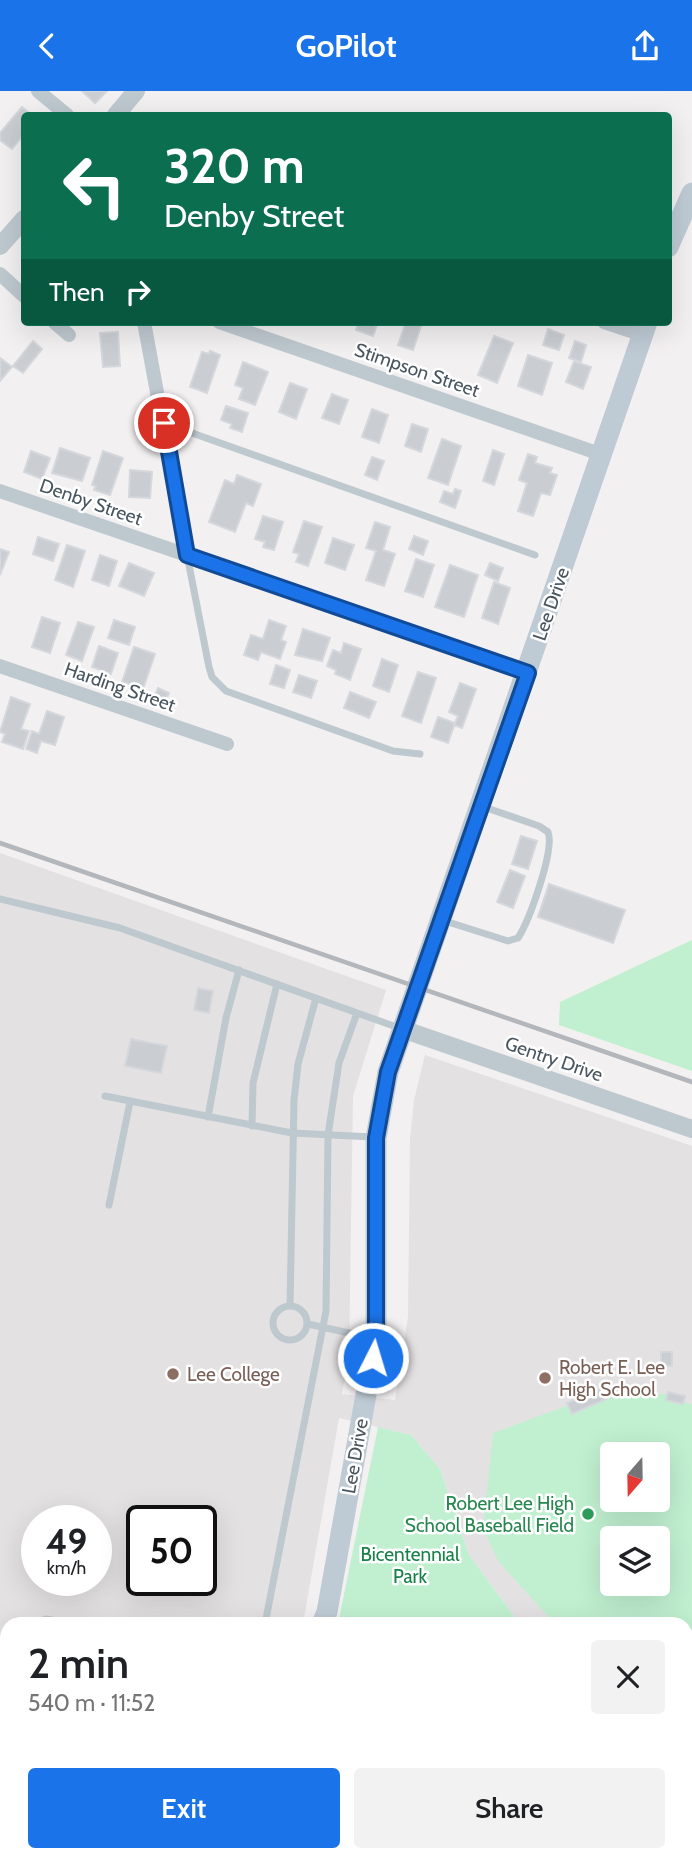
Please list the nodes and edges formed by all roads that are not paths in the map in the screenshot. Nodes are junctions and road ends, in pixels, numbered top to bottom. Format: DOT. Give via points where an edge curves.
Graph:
graph roads {
  1 [pos="38,91"];
  2 [pos="136,91"];
  3 [pos="63,112"];
  4 [pos="118,112"];
  5 [pos="692,193"];
  6 [pos="21,222"];
  7 [pos="672,238"];
  8 [pos="0,246"];
  9 [pos="0,274"];
  10 [pos="21,293"];
  11 [pos="59,326"];
  12 [pos="145,326"];
  13 [pos="230,326"];
  14 [pos="627,326"];
  15 [pos="645,329"];
  16 [pos="69,335"];
  17 [pos="164,423"];
  18 [pos="603,456"];
  19 [pos="0,491"];
  20 [pos="187,555"];
  21 [pos="535,555"];
  22 [pos="0,666"];
  23 [pos="528,673"];
  24 [pos="227,744"];
  25 [pos="420,754"];
  26 [pos="481,806"];
  27 [pos="0,899"];
  28 [pos="441,919"];
  29 [pos="239,970"];
  30 [pos="276,984"];
  31 [pos="316,998"];
  32 [pos="357,1013"];
  33 [pos="402,1029"];
  34 [pos="105,1096"];
  35 [pos="130,1102"];
  36 [pos="208,1117"];
  37 [pos="252,1126"];
  38 [pos="692,1129"];
  39 [pos="292,1133"];
  40 [pos="328,1135"];
  41 [pos="376,1138"];
  42 [pos="109,1205"];
  43 [pos="290,1306"];
  44 [pos="307,1324"];
  45 [pos="323,1328"];
  46 [pos="376,1339"];
  47 [pos="266,1617"];
  48 [pos="325,1617"];
  1 -- 3 [label="street"];
  2 -- 4 [label="street"];
  5 -- 7 [label="main road"];
  6 -- 8 [label="street"];
  9 -- 10 [label="street"];
  11 -- 16 [label="street"];
  12 -- 17 [label="street"];
  13 -- 18 [label="street, Stimpson Street"];
  14 -- 15 [label="street"];
  15 -- 18 [label="main road, Lee Drive"];
  17 -- 20 [label="street"];
  17 -- 21 [label="lane"];
  18 -- 23 [label="main road, Lee Drive"];
  19 -- 20 [label="street, Denby Street"];
  20 -- 23 [label="street, Denby Street"];
  20 -- 25 [label="lane" via="209,667 217,683 235,696 393,751"];
  22 -- 24 [label="street, Harding Street"];
  23 -- 26 [label="main road, Lee Drive"];
  26 -- 28 [label="main road, Lee Drive"];
  26 -- 28 [label="lane" via="548,832 550,839 526,926 518,938 508,941"];
  27 -- 29 [label="lane" via="120,927"];
  28 -- 33 [label="main road, Lee Drive"];
  29 -- 30 [label="lane"];
  29 -- 36 [label="lane"];
  30 -- 31 [label="lane"];
  30 -- 37 [label="lane" via="253,1083"];
  31 -- 32 [label="lane"];
  31 -- 39 [label="lane" via="298,1064"];
  32 -- 33 [label="lane"];
  32 -- 40 [label="lane" via="339,1063"];
  33 -- 38 [label="street, Gentry Drive"];
  33 -- 41 [label="main road, Lee Drive" via="388,1072"];
  34 -- 35 [label="lane"];
  35 -- 36 [label="lane"];
  35 -- 42 [label="lane"];
  36 -- 37 [label="lane"];
  37 -- 39 [label="lane"];
  39 -- 40 [label="lane"];
  39 -- 43 [label="lane"];
  40 -- 41 [label="lane"];
  40 -- 45 [label="lane"];
  41 -- 46 [label="main road, Lee Drive"];
  43 -- 44 [label="lane" via="305,1314"];
  43 -- 44 [label="lane" via="280,1309 274,1318 277,1335 287,1341 299,1339"];
  44 -- 45 [label="lane"];
  45 -- 46 [label="lane"];
  45 -- 47 [label="lane"];
  46 -- 48 [label="main road, Lee Drive"];
}
